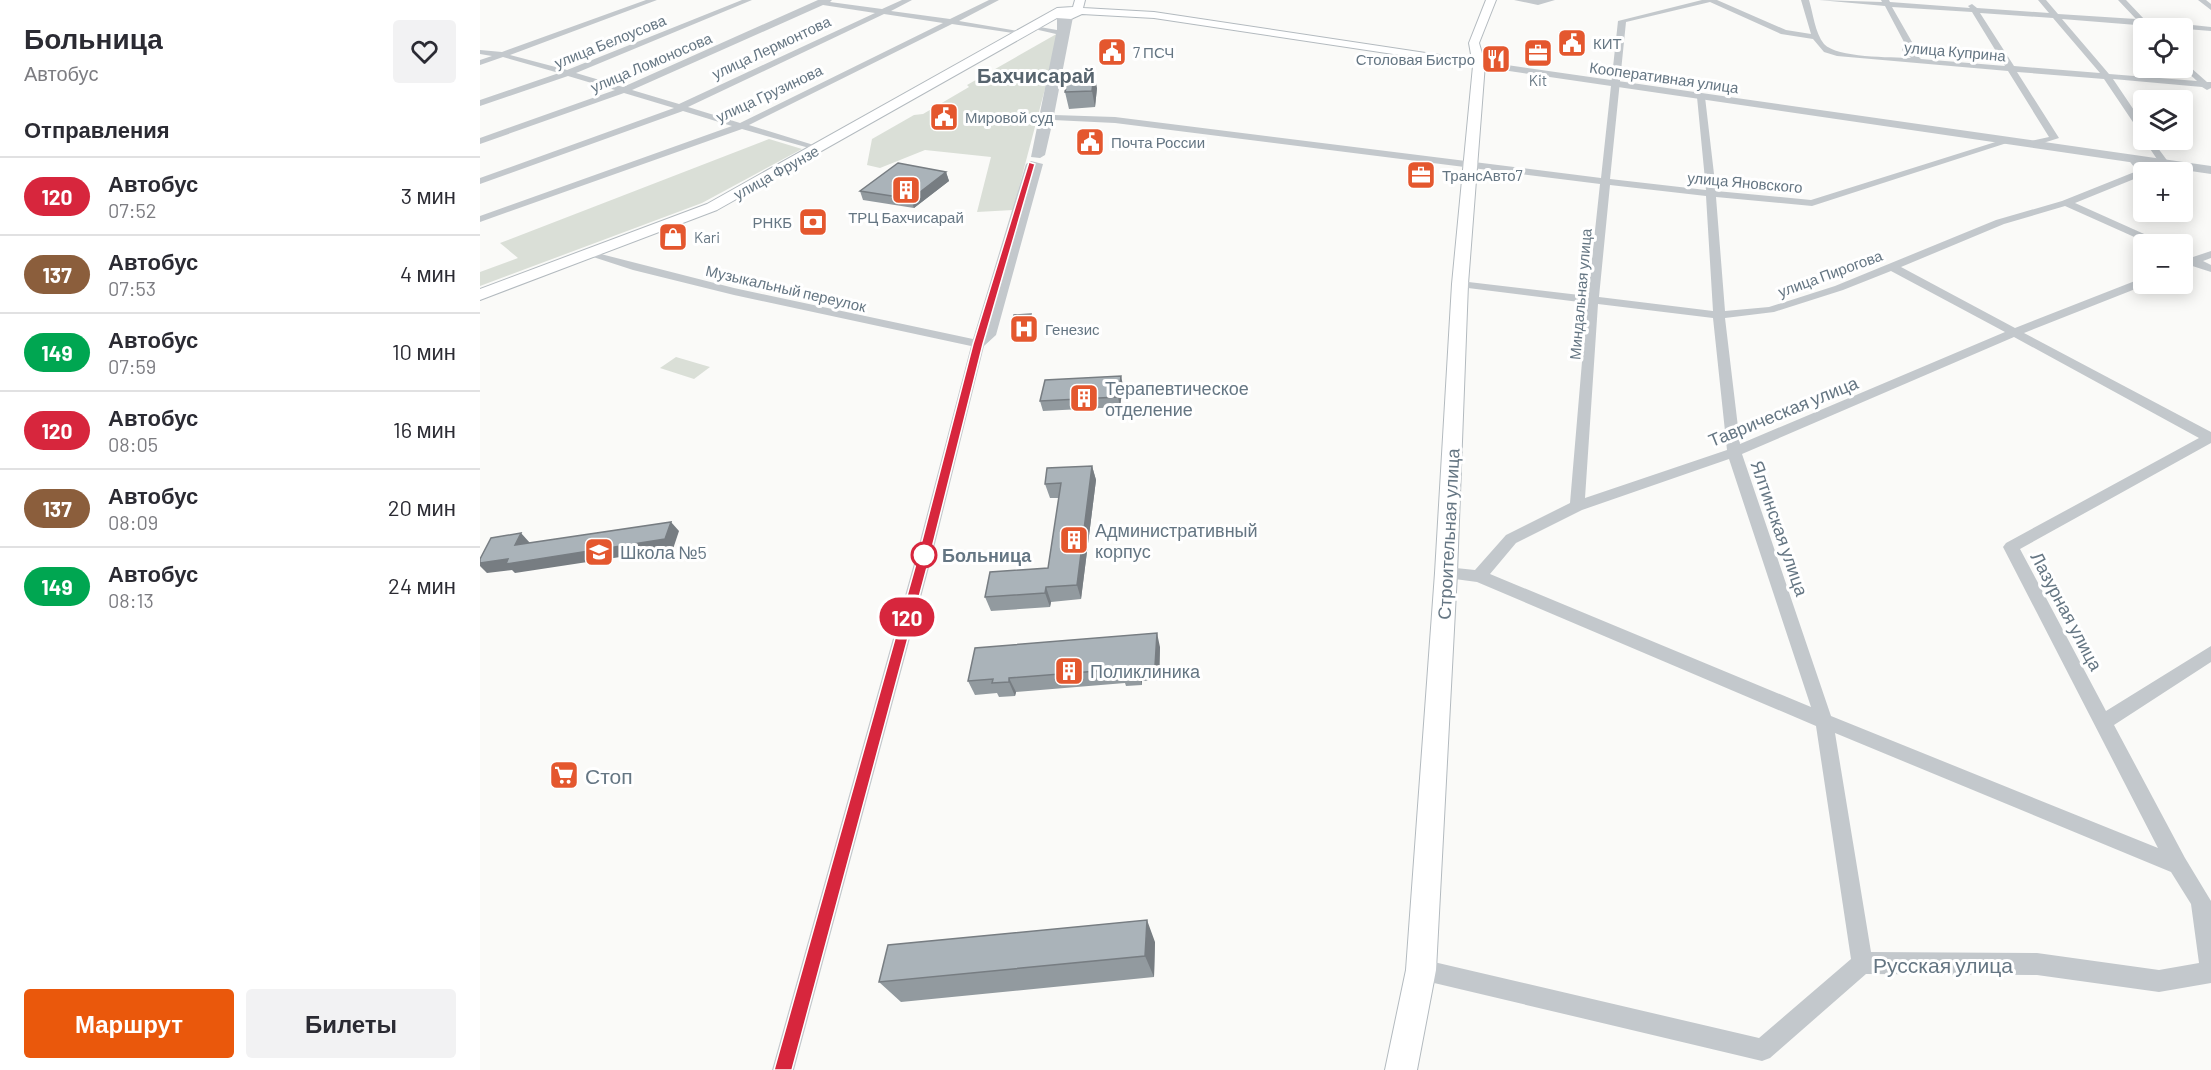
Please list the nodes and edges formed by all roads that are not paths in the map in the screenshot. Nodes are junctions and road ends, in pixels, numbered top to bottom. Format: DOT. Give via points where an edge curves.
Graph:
graph roads {
  1 [pos="653,0"];
  2 [pos="748,0"];
  3 [pos="805,0"];
  4 [pos="908,0"];
  5 [pos="995,0"];
  6 [pos="1491,0"];
  7 [pos="1518,0"];
  8 [pos="1551,0"];
  9 [pos="1711,0"];
  10 [pos="1805,0"];
  11 [pos="1822,0"];
  12 [pos="1968,0"];
  13 [pos="2042,0"];
  14 [pos="2122,0"];
  15 [pos="2202,0"];
  16 [pos="825,1"];
  17 [pos="1887,2"];
  18 [pos="2211,8"];
  19 [pos="1070,10"];
  20 [pos="1975,10"];
  21 [pos="883,11"];
  22 [pos="2056,16"];
  23 [pos="2139,18"];
  24 [pos="951,21"];
  25 [pos="2133,21"];
  26 [pos="2193,27"];
  27 [pos="2211,29"];
  28 [pos="1030,30"];
  29 [pos="1063,33"];
  30 [pos="1816,37"];
  31 [pos="480,52"];
  32 [pos="503,55"];
  33 [pos="1919,61"];
  34 [pos="480,63"];
  35 [pos="1479,64"];
  36 [pos="2013,70"];
  37 [pos="2193,72"];
  38 [pos="568,73"];
  39 [pos="2107,77"];
  40 [pos="2207,84"];
  41 [pos="1617,85"];
  42 [pos="624,90"];
  43 [pos="2211,92"];
  44 [pos="1701,97"];
  45 [pos="480,103"];
  46 [pos="681,107"];
  47 [pos="2133,116"];
  48 [pos="1046,117"];
  49 [pos="741,126"];
  50 [pos="480,141"];
  51 [pos="2008,141"];
  52 [pos="2030,144"];
  53 [pos="817,149"];
  54 [pos="2133,159"];
  55 [pos="2156,162"];
  56 [pos="1472,166"];
  57 [pos="2193,167"];
  58 [pos="2211,170"];
  59 [pos="480,181"];
  60 [pos="1606,182"];
  61 [pos="1711,195"];
  62 [pos="2066,203"];
  63 [pos="480,219"];
  64 [pos="2136,234"];
  65 [pos="2211,254"];
  66 [pos="589,255"];
  67 [pos="2194,261"];
  68 [pos="1891,266"];
  69 [pos="2211,269"];
  70 [pos="1460,284"];
  71 [pos="2133,285"];
  72 [pos="480,295"];
  73 [pos="1593,300"];
  74 [pos="1719,315"];
  75 [pos="2015,332"];
  76 [pos="978,344"];
  77 [pos="2211,438"];
  78 [pos="1734,452"];
  79 [pos="1578,506"];
  80 [pos="1446,573"];
  81 [pos="1479,576"];
  82 [pos="2211,653"];
  83 [pos="1824,721"];
  84 [pos="2104,722"];
  85 [pos="2178,865"];
  86 [pos="2208,905"];
  87 [pos="1862,963"];
  88 [pos="1421,970"];
  89 [pos="783,1070"];
  90 [pos="1401,1070"];
  1 -- 32 [label="street"];
  2 -- 38 [label="street, улица Белоусова"];
  3 -- 16 [label="street"];
  4 -- 21 [label="street, улица Лермонтова"];
  5 -- 24 [label="street, улица Грузинова"];
  6 -- 35 [label="main road, Строительная улица" via="1474,43"];
  7 -- 8 [label="street"];
  9 -- 30 [label="street, улица Куприна" via="1775,28"];
  9 -- 41 [label="street, Миндальная улица" via="1623,21"];
  10 -- 30 [label="street"];
  11 -- 17 [label="street"];
  12 -- 20 [label="street"];
  13 -- 22 [label="street"];
  14 -- 23 [label="street"];
  15 -- 18 [label="street"];
  16 -- 21 [label="street"];
  16 -- 42 [label="street, улица Ломоносова"];
  17 -- 20 [label="street"];
  17 -- 33 [label="street" via="1908,42 1906,50"];
  19 -- 28 [label="main road, улица Фрунзе"];
  19 -- 29 [label="street"];
  19 -- 35 [label="main road, Кооперативная улица" via="1166,17"];
  20 -- 22 [label="street"];
  20 -- 36 [label="street"];
  21 -- 24 [label="street"];
  21 -- 46 [label="street, улица Лермонтова"];
  22 -- 25 [label="street"];
  22 -- 39 [label="street"];
  24 -- 28 [label="street"];
  24 -- 49 [label="street, улица Грузинова"];
  26 -- 27 [label="street"];
  28 -- 29 [label="street"];
  28 -- 53 [label="main road, улица Фрунзе"];
  29 -- 48 [label="street"];
  30 -- 33 [label="street, улица Куприна" via="1822,48 1831,51"];
  31 -- 32 [label="street"];
  32 -- 34 [label="street"];
  32 -- 38 [label="street"];
  33 -- 36 [label="street, улица Куприна"];
  35 -- 41 [label="street, Кооперативная улица"];
  35 -- 56 [label="main road, Строительная улица"];
  36 -- 39 [label="street, улица Куприна"];
  36 -- 52 [label="street" via="2054,138"];
  37 -- 40 [label="street"];
  38 -- 42 [label="street"];
  38 -- 45 [label="street, улица Белоусова"];
  39 -- 40 [label="street, улица Куприна"];
  39 -- 47 [label="street"];
  40 -- 43 [label="street"];
  41 -- 44 [label="street, Кооперативная улица"];
  41 -- 60 [label="street, Миндальная улица"];
  42 -- 46 [label="street"];
  42 -- 50 [label="street, улица Ломоносова"];
  44 -- 51 [label="street, Кооперативная улица"];
  44 -- 61 [label="street, Ялтинская улица"];
  46 -- 49 [label="street"];
  46 -- 59 [label="street, улица Лермонтова"];
  48 -- 56 [label="street, улица Яновского" via="1114,120"];
  48 -- 76 [label="street" via="1032,160 1038,164 990,335"];
  49 -- 53 [label="street"];
  49 -- 63 [label="street, улица Грузинова"];
  51 -- 52 [label="street, Кооперативная улица"];
  51 -- 61 [label="street, улица Яновского" via="1812,203"];
  52 -- 54 [label="street, Кооперативная улица"];
  53 -- 66 [label="main road, улица Фрунзе" via="712,207"];
  54 -- 55 [label="street, Кооперативная улица"];
  54 -- 62 [label="street, улица Пирогова" via="2143,172"];
  56 -- 60 [label="street, улица Яновского"];
  56 -- 70 [label="main road, Строительная улица"];
  57 -- 58 [label="street, Кооперативная улица"];
  60 -- 61 [label="street, улица Яновского"];
  60 -- 73 [label="street, Миндальная улица"];
  61 -- 74 [label="street, Ялтинская улица"];
  62 -- 64 [label="street"];
  62 -- 68 [label="street, улица Пирогова" via="2000,222"];
  65 -- 67 [label="street"];
  66 -- 72 [label="main road, улица Фрунзе"];
  66 -- 76 [label="street, Музыкальный переулок" via="813,311"];
  67 -- 69 [label="street"];
  68 -- 74 [label="street, улица Пирогова" via="1770,310"];
  68 -- 75 [label="street"];
  70 -- 73 [label="street, улица Пирогова"];
  70 -- 80 [label="main road, Строительная улица"];
  71 -- 75 [label="street, Таврическая улица"];
  73 -- 74 [label="street, улица Пирогова"];
  73 -- 79 [label="street, Миндальная улица"];
  74 -- 78 [label="street, Ялтинская улица"];
  75 -- 77 [label="street"];
  75 -- 78 [label="street, Таврическая улица"];
  76 -- 89 [label="street"];
  77 -- 84 [label="street, Лазурная улица" via="2011,547"];
  78 -- 79 [label="street, Таврическая улица"];
  78 -- 83 [label="street, Ялтинская улица"];
  79 -- 81 [label="street, Таврическая улица" via="1510,539"];
  80 -- 81 [label="street"];
  80 -- 88 [label="main road, Строительная улица"];
  81 -- 83 [label="street"];
  82 -- 84 [label="street"];
  83 -- 85 [label="street"];
  83 -- 87 [label="street, Ялтинская улица"];
  84 -- 85 [label="street, Лазурная улица"];
  85 -- 86 [label="street, Русская улица"];
  86 -- 87 [label="street, Русская улица" via="2211,972 2159,981 2037,964"];
  87 -- 88 [label="street, Русская улица" via="1762,1050"];
  88 -- 90 [label="main road, Строительная улица"];
}
